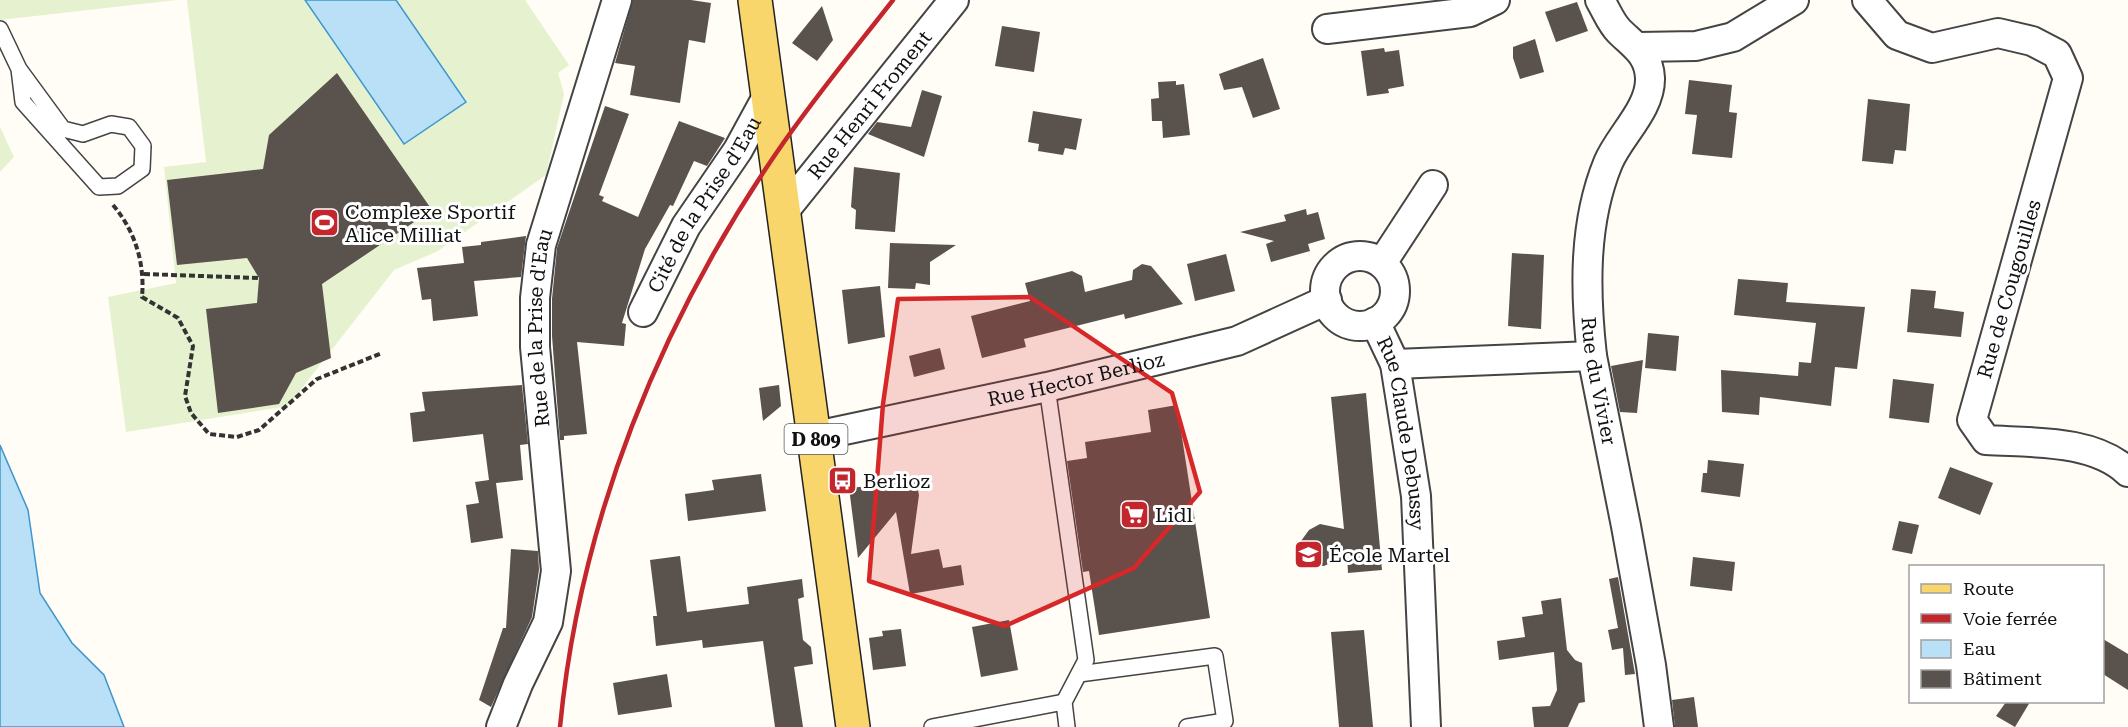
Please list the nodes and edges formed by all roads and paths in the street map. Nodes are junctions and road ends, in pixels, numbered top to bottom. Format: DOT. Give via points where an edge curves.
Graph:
graph roads {
  1 [pos="617,0"];
  2 [pos="756,0"];
  3 [pos="954,0"];
  4 [pos="1495,0"];
  5 [pos="1600,0"];
  6 [pos="1794,0"];
  7 [pos="1867,0"];
  8 [pos="0,29"];
  9 [pos="1328,29"];
  10 [pos="1639,47"];
  11 [pos="19,69"];
  12 [pos="768,95"];
  13 [pos="1432,185"];
  14 [pos="99,187"];
  15 [pos="785,210"];
  16 [pos="1382,263"];
  17 [pos="144,274"];
  18 [pos="259,278"];
  19 [pos="1327,300"];
  20 [pos="643,312"];
  21 [pos="1376,322"];
  22 [pos="382,353"];
  23 [pos="1592,356"];
  24 [pos="1395,364"];
  25 [pos="1047,387"];
  26 [pos="816,436"];
  27 [pos="2128,472"];
  28 [pos="1079,674"];
  29 [pos="1064,702"];
  30 [pos="501,727"];
  31 [pos="853,727"];
  32 [pos="932,727"];
  33 [pos="1067,727"];
  34 [pos="1187,727"];
  35 [pos="1426,727"];
  36 [pos="1659,727"];
  1 -- 30 [label="street, Rue de la Prise d'Eau" via="541,245 535,347 556,571 548,622"];
  2 -- 12 [label="main road, D 809"];
  3 -- 15 [label="street, Rue Henri Froment"];
  4 -- 9 [label="street" via="1470,12"];
  5 -- 10 [label="street" via="1618,30"];
  6 -- 10 [label="street" via="1733,37 1696,46"];
  7 -- 27 [label="street, Rue de Cougouilles" via="1898,35 1932,48 1998,33 2032,41 2057,54 2068,78 1972,420 1986,440 2062,445 2115,460"];
  8 -- 11 [label="lane"];
  10 -- 23 [label="street, Rue du Vivier" via="1650,79 1647,96 1608,163 1588,236"];
  11 -- 14 [label="lane" via="23,102"];
  11 -- 14 [label="lane" via="63,129 83,134 111,124 129,127 143,146 142,169 118,186"];
  12 -- 15 [label="main road, D 809"];
  12 -- 20 [label="street, Cité de la Prise d'Eau" via="738,150 686,226"];
  13 -- 16 [label="street"];
  14 -- 17 [label="path" via="124,218"];
  15 -- 26 [label="main road, D 809"];
  16 -- 19 [label="street" via="1362,256 1341,262 1328,279"];
  16 -- 21 [label="street, Rue Claude Debussy" via="1395,283 1395,294 1385,315"];
  17 -- 18 [label="path"];
  17 -- 22 [label="path" via="142,297 178,318 194,346 186,396 191,413 209,434 237,437 259,430 317,379"];
  19 -- 21 [label="street, Rue Claude Debussy" via="1337,317 1346,322 1366,326"];
  19 -- 25 [label="street, Rue Hector Berlioz" via="1237,341"];
  21 -- 24 [label="street, Rue Claude Debussy"];
  23 -- 24 [label="street"];
  23 -- 36 [label="street, Rue du Vivier" via="1635,573"];
  24 -- 35 [label="street, Rue Claude Debussy" via="1416,496"];
  25 -- 26 [label="street, Rue Hector Berlioz"];
  25 -- 28 [label="lane" via="1086,660"];
  26 -- 31 [label="main road, D 809"];
  28 -- 29 [label="lane"];
  28 -- 34 [label="lane" via="1215,656 1225,721"];
  29 -- 32 [label="lane"];
  29 -- 33 [label="lane"];
}
